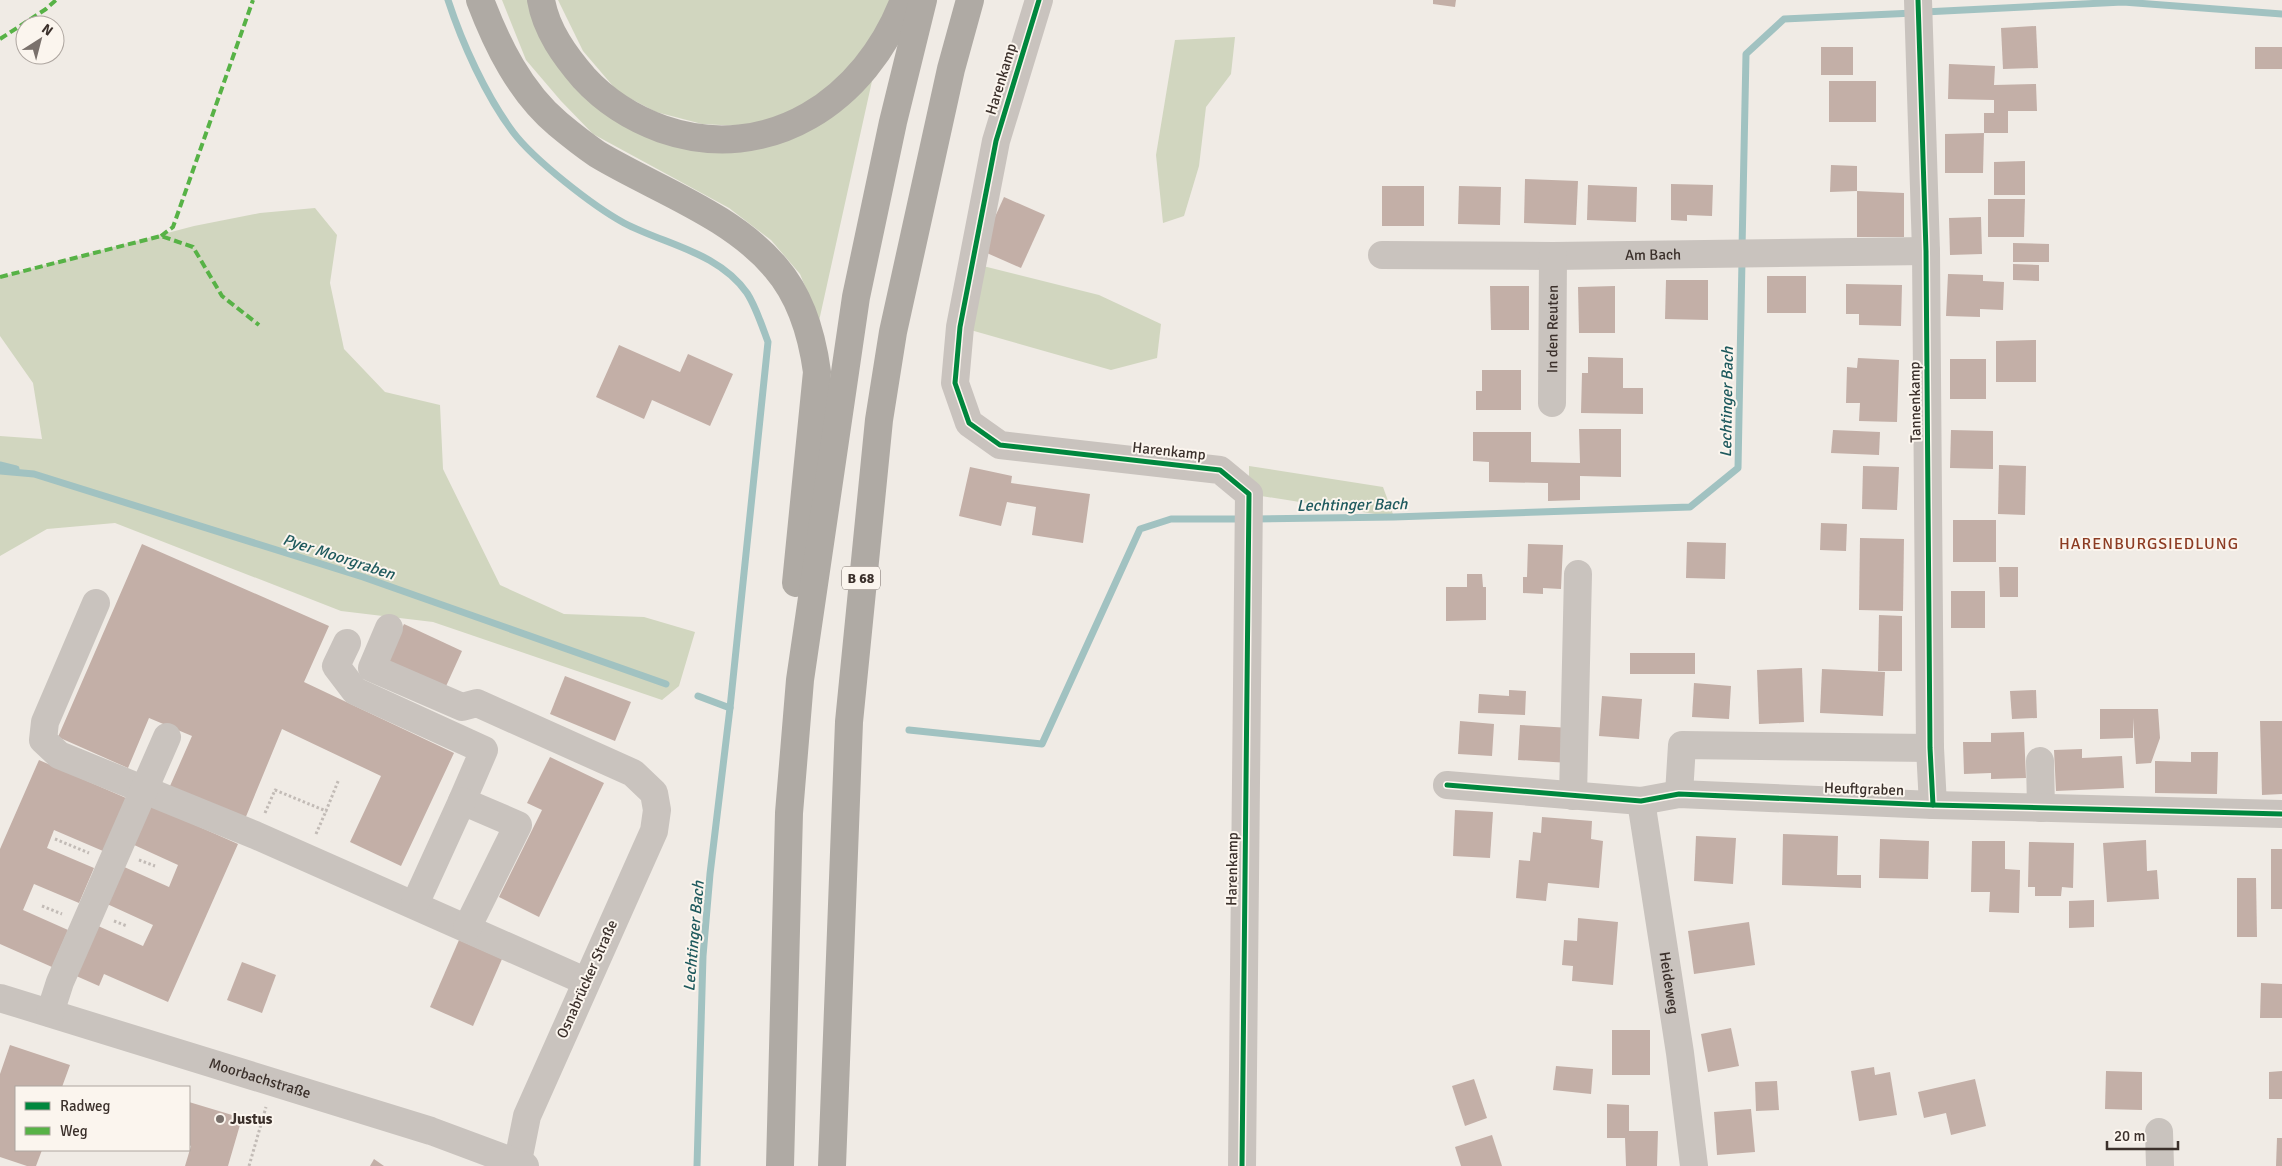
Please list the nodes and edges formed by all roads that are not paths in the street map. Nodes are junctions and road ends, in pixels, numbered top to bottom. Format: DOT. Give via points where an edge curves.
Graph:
graph roads {
  1 [pos="480,0"];
  2 [pos="541,0"];
  3 [pos="904,0"];
  4 [pos="924,0"];
  5 [pos="970,0"];
  6 [pos="1039,0"];
  7 [pos="1918,0"];
  8 [pos="1926,251"];
  9 [pos="1382,255"];
  10 [pos="1553,256"];
  11 [pos="1552,402"];
  12 [pos="1578,574"];
  13 [pos="96,602"];
  14 [pos="389,628"];
  15 [pos="347,643"];
  16 [pos="800,680"];
  17 [pos="167,737"];
  18 [pos="1930,748"];
  19 [pos="2040,761"];
  20 [pos="1447,785"];
  21 [pos="145,791"];
  22 [pos="1679,794"];
  23 [pos="1574,796"];
  24 [pos="462,801"];
  25 [pos="1641,801"];
  26 [pos="1933,805"];
  27 [pos="2041,808"];
  28 [pos="2282,814"];
  29 [pos="415,904"];
  30 [pos="467,928"];
  31 [pos="585,981"];
  32 [pos="0,998"];
  33 [pos="50,1013"];
  34 [pos="2158,1132"];
  35 [pos="520,1165"];
  36 [pos="780,1166"];
  37 [pos="832,1166"];
  38 [pos="1242,1166"];
  39 [pos="1694,1166"];
  40 [pos="2160,1166"];
  1 -- 16 [label="highway" via="496,41 524,87 556,122 596,153 708,215 744,239 776,268 798,301 813,339 817,372 790,643"];
  2 -- 3 [label="highway" via="543,13 565,56 597,93 637,120 683,136 726,141 765,134 806,119 842,94 889,34"];
  4 -- 16 [label="highway" via="893,122 856,297"];
  5 -- 37 [label="highway, B 68" via="951,69 895,323 879,420 849,722"];
  6 -- 38 [label="street, Harenkamp" via="996,141 963,309 955,383 969,423 1000,445 1220,470 1249,494"];
  7 -- 8 [label="street, Tannenkamp"];
  8 -- 10 [label="street, Am Bach"];
  8 -- 18 [label="street, Tannenkamp"];
  9 -- 10 [label="street, Am Bach"];
  10 -- 11 [label="street, In den Reuten"];
  12 -- 23 [label="street"];
  13 -- 21 [label="street" via="45,722 44,740 59,755"];
  14 -- 31 [label="street, Osnabrücker Straße" via="372,668 462,707 477,704 634,773 654,793 657,810 654,830"];
  15 -- 24 [label="street" via="336,666 355,691 484,750"];
  16 -- 36 [label="highway" via="789,813"];
  17 -- 21 [label="street"];
  18 -- 22 [label="street" via="1682,745"];
  18 -- 26 [label="street, Tannenkamp"];
  19 -- 27 [label="street"];
  20 -- 23 [label="street, Heuftgraben"];
  21 -- 29 [label="street"];
  21 -- 33 [label="street" via="60,982"];
  22 -- 25 [label="street, Heuftgraben"];
  22 -- 26 [label="street, Heuftgraben"];
  23 -- 25 [label="street, Heuftgraben"];
  24 -- 29 [label="street"];
  24 -- 30 [label="street" via="518,826"];
  25 -- 39 [label="street, Heideweg"];
  26 -- 27 [label="street, Heuftgraben"];
  27 -- 28 [label="street, Heuftgraben"];
  29 -- 30 [label="street"];
  30 -- 31 [label="street"];
  31 -- 35 [label="street, Osnabrücker Straße" via="527,1116"];
  32 -- 33 [label="street, Moorbachstraße"];
  33 -- 35 [label="street, Moorbachstraße" via="431,1131"];
  34 -- 40 [label="street"];
}
